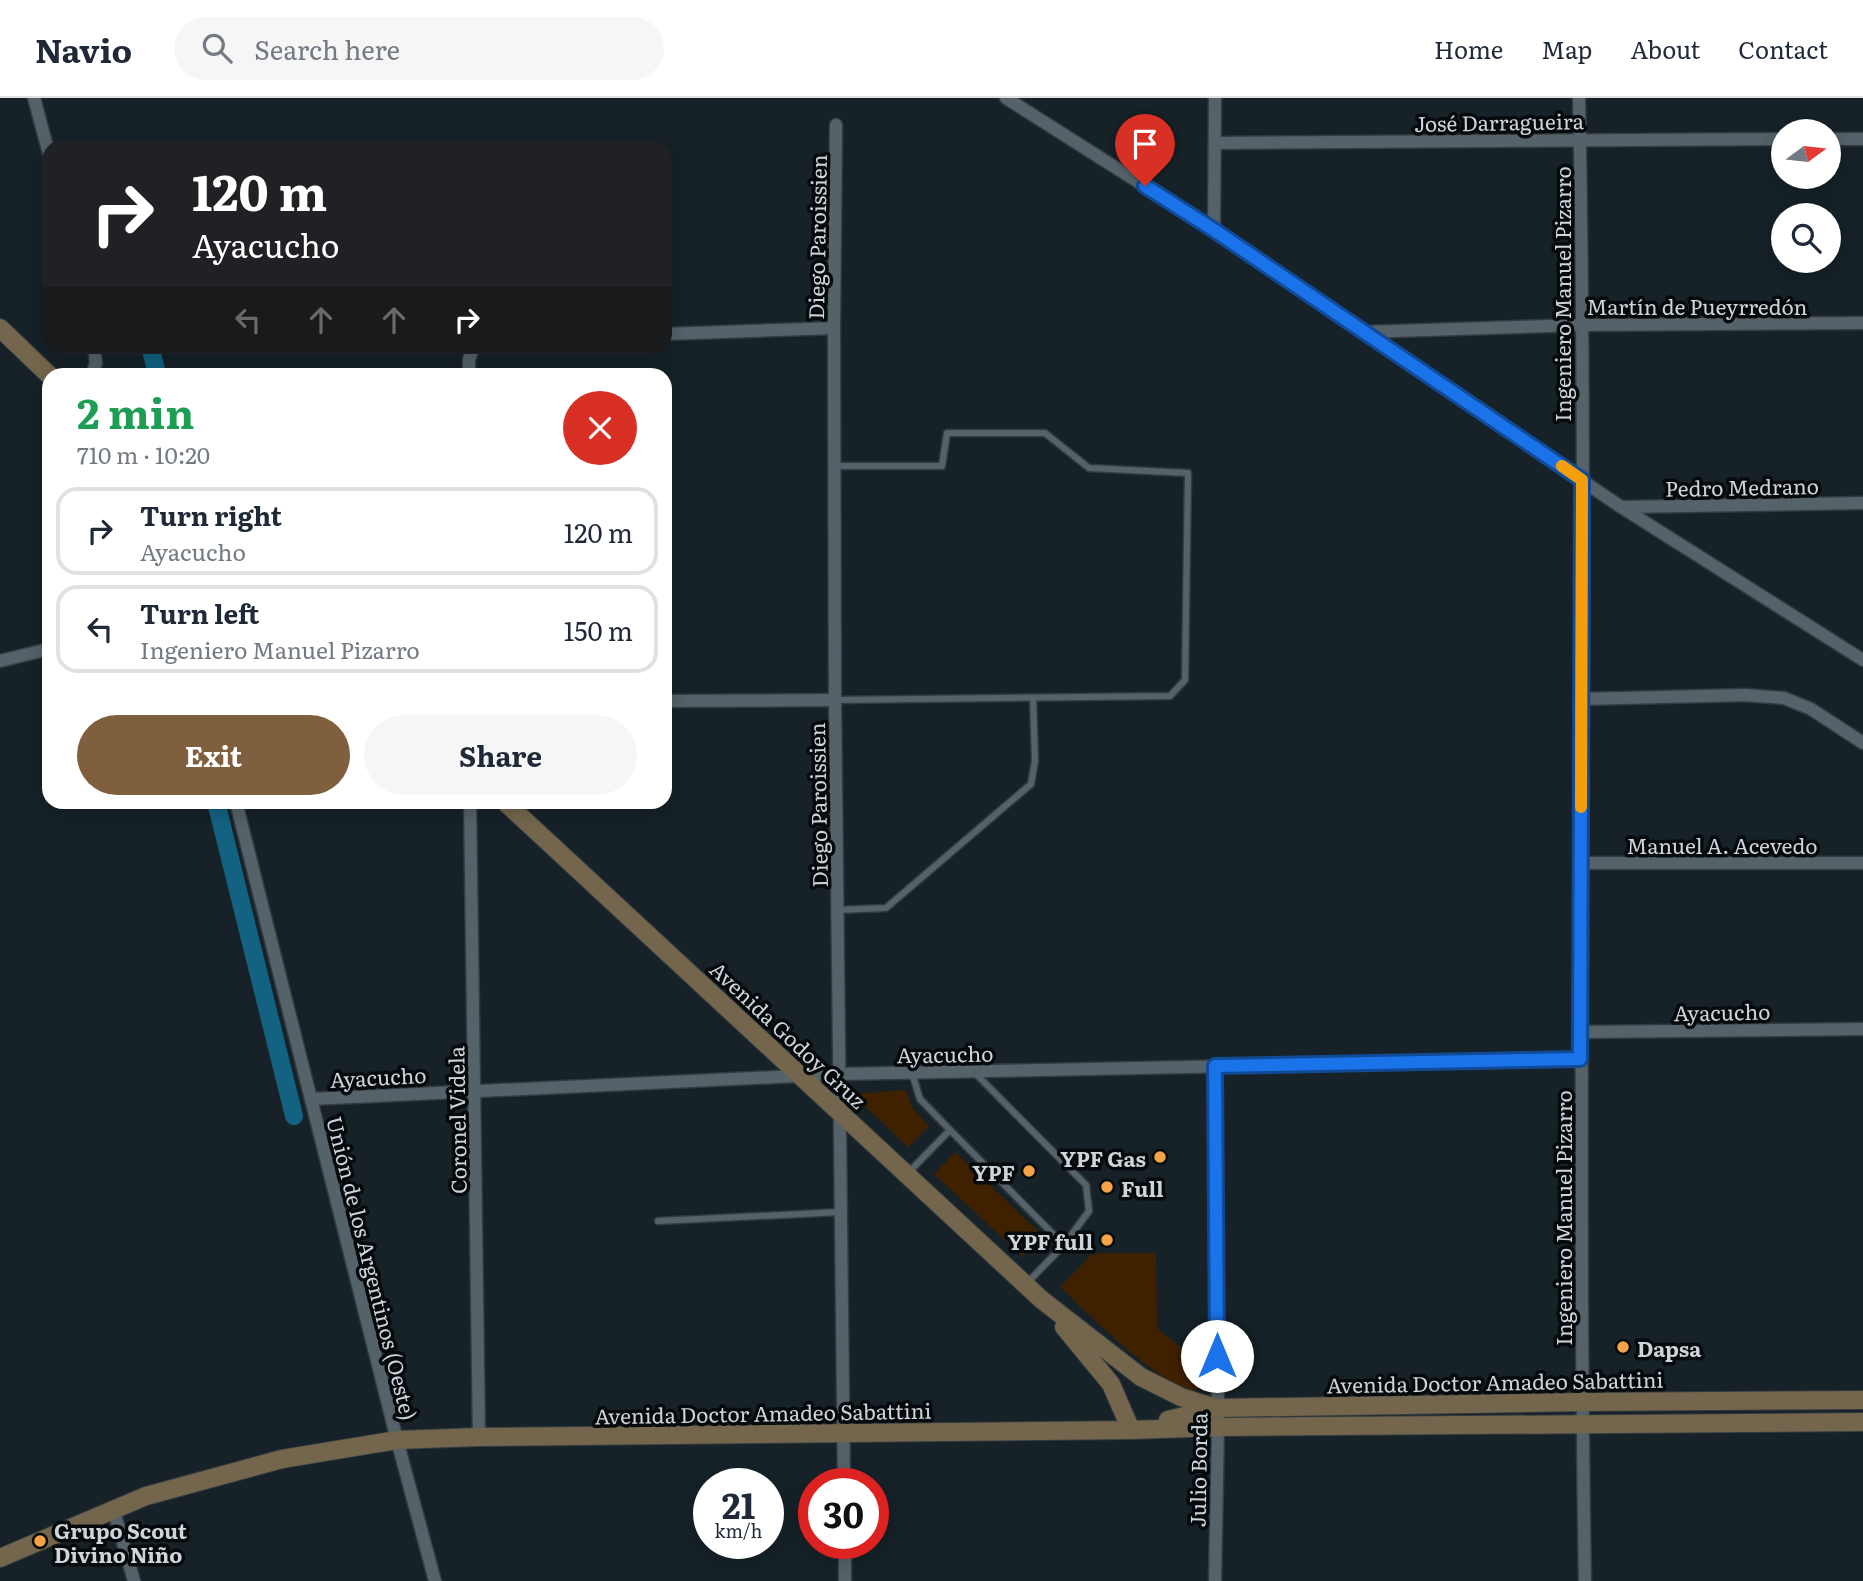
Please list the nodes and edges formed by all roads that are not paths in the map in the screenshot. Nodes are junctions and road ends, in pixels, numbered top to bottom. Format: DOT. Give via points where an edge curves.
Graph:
graph roads {
  1 [pos="34,98"];
  2 [pos="1006,98"];
  3 [pos="1215,98"];
  4 [pos="1579,98"];
  5 [pos="836,125"];
  6 [pos="1580,139"];
  7 [pos="1771,139"];
  8 [pos="1841,139"];
  9 [pos="1863,139"];
  10 [pos="45,140"];
  11 [pos="1216,143"];
  12 [pos="1214,230"];
  13 [pos="1863,323"];
  14 [pos="1581,325"];
  15 [pos="0,328"];
  16 [pos="834,328"];
  17 [pos="1364,332"];
  18 [pos="672,334"];
  19 [pos="43,368"];
  20 [pos="835,466"];
  21 [pos="1582,480"];
  22 [pos="1863,503"];
  23 [pos="1621,507"];
  24 [pos="42,651"];
  25 [pos="1863,660"];
  26 [pos="0,662"];
  27 [pos="1033,698"];
  28 [pos="1581,699"];
  29 [pos="835,700"];
  30 [pos="672,701"];
  31 [pos="1863,743"];
  32 [pos="238,809"];
  33 [pos="470,809"];
  34 [pos="513,809"];
  35 [pos="1581,863"];
  36 [pos="1863,863"];
  37 [pos="838,910"];
  38 [pos="1863,1029"];
  39 [pos="1581,1032"];
  40 [pos="1580,1059"];
  41 [pos="1215,1066"];
  42 [pos="974,1072"];
  43 [pos="912,1073"];
  44 [pos="839,1074"];
  45 [pos="799,1076"];
  46 [pos="475,1090"];
  47 [pos="311,1099"];
  48 [pos="841,1112"];
  49 [pos="950,1130"];
  50 [pos="907,1174"];
  51 [pos="841,1212"];
  52 [pos="658,1221"];
  53 [pos="1064,1245"];
  54 [pos="1026,1285"];
  55 [pos="1042,1300"];
  56 [pos="1863,1401"];
  57 [pos="1581,1402"];
  58 [pos="1217,1408"];
  59 [pos="1863,1422"];
  60 [pos="1582,1424"];
  61 [pos="1218,1427"];
  62 [pos="1130,1430"];
  63 [pos="843,1434"];
  64 [pos="479,1437"];
  65 [pos="397,1440"];
  66 [pos="844,1468"];
  67 [pos="113,1508"];
  68 [pos="0,1558"];
  69 [pos="845,1559"];
  70 [pos="134,1581"];
  71 [pos="435,1581"];
  72 [pos="845,1581"];
  73 [pos="1215,1581"];
  74 [pos="1585,1581"];
  1 -- 10 [label="street"];
  2 -- 12 [label="street"];
  3 -- 11 [label="street"];
  4 -- 6 [label="street, Ingeniero Manuel Pizarro"];
  5 -- 16 [label="street, Diego Paroissien"];
  6 -- 7 [label="street, José Darragueira"];
  6 -- 11 [label="street, José Darragueira"];
  6 -- 14 [label="street, Ingeniero Manuel Pizarro"];
  8 -- 9 [label="street"];
  11 -- 12 [label="street"];
  12 -- 17 [label="street"];
  13 -- 14 [label="street, Martín de Pueyrredón"];
  14 -- 17 [label="street, Martín de Pueyrredón"];
  14 -- 21 [label="street, Ingeniero Manuel Pizarro"];
  15 -- 19 [label="main road"];
  16 -- 18 [label="street"];
  16 -- 20 [label="street, Diego Paroissien"];
  17 -- 21 [label="street"];
  20 -- 27 [label="lane" via="942,466 947,433 1045,433 1089,468 1188,473 1185,680 1170,696"];
  20 -- 29 [label="street, Diego Paroissien"];
  21 -- 23 [label="street"];
  21 -- 28 [label="street, Ingeniero Manuel Pizarro"];
  22 -- 23 [label="street, Pedro Medrano"];
  23 -- 25 [label="street"];
  24 -- 26 [label="street"];
  27 -- 29 [label="lane"];
  27 -- 37 [label="lane" via="1031,783 886,908"];
  28 -- 31 [label="street" via="1784,698 1811,709"];
  28 -- 35 [label="street, Ingeniero Manuel Pizarro"];
  29 -- 30 [label="street"];
  29 -- 37 [label="street, Diego Paroissien"];
  32 -- 47 [label="street, Unión de los Argentinos (Oeste)"];
  33 -- 46 [label="street, Coronel Videla"];
  34 -- 45 [label="main road, Avenida Godoy Gruz"];
  35 -- 36 [label="street, Manuel A. Acevedo"];
  35 -- 39 [label="street, Ingeniero Manuel Pizarro"];
  37 -- 44 [label="street, Diego Paroissien"];
  38 -- 39 [label="street, Ayacucho"];
  39 -- 40 [label="street, Ingeniero Manuel Pizarro"];
  40 -- 41 [label="street, Ayacucho"];
  40 -- 57 [label="street, Ingeniero Manuel Pizarro"];
  41 -- 42 [label="street, Ayacucho"];
  41 -- 58 [label="street, Julio Borda"];
  42 -- 43 [label="street, Ayacucho"];
  42 -- 53 [label="lane" via="1086,1185 1089,1211"];
  43 -- 44 [label="street, Ayacucho"];
  43 -- 49 [label="lane" via="920,1099"];
  44 -- 45 [label="street, Ayacucho"];
  44 -- 48 [label="street, Diego Paroissien"];
  45 -- 46 [label="street, Ayacucho"];
  45 -- 48 [label="main road, Avenida Godoy Gruz"];
  46 -- 47 [label="street, Ayacucho"];
  46 -- 64 [label="street, Coronel Videla"];
  47 -- 65 [label="street, Unión de los Argentinos (Oeste)"];
  48 -- 50 [label="main road, Avenida Godoy Gruz"];
  48 -- 51 [label="street, Diego Paroissien"];
  49 -- 50 [label="lane"];
  49 -- 53 [label="lane"];
  50 -- 54 [label="main road, Avenida Godoy Gruz"];
  51 -- 52 [label="lane"];
  51 -- 63 [label="street, Diego Paroissien"];
  53 -- 54 [label="lane"];
  54 -- 55 [label="main road, Avenida Godoy Gruz"];
  55 -- 58 [label="main road, Avenida Godoy Gruz" via="1141,1377"];
  55 -- 62 [label="main road, Avenida Godoy Gruz" via="1111,1384"];
  56 -- 57 [label="main road, Avenida Doctor Amadeo Sabattini"];
  57 -- 58 [label="main road, Avenida Doctor Amadeo Sabattini"];
  57 -- 60 [label="street, Ingeniero Manuel Pizarro"];
  58 -- 61 [label="street, Julio Borda"];
  58 -- 62 [label="main road, Avenida Doctor Amadeo Sabattini"];
  59 -- 60 [label="main road, Avenida Doctor Amadeo Sabattini"];
  60 -- 61 [label="main road, Avenida Doctor Amadeo Sabattini"];
  60 -- 74 [label="street, Ingeniero Manuel Pizarro"];
  61 -- 62 [label="main road, Avenida Doctor Amadeo Sabattini"];
  61 -- 73 [label="street, Julio Borda"];
  62 -- 63 [label="main road, Avenida Doctor Amadeo Sabattini"];
  63 -- 64 [label="main road, Avenida Doctor Amadeo Sabattini"];
  63 -- 66 [label="street, Diego Paroissien"];
  64 -- 65 [label="main road, Avenida Doctor Amadeo Sabattini"];
  65 -- 67 [label="main road, Avenida Doctor Amadeo Sabattini" via="282,1460"];
  65 -- 71 [label="street, Unión de los Argentinos (Oeste)"];
  67 -- 68 [label="main road, Avenida Doctor Amadeo Sabattini"];
  67 -- 70 [label="street"];
  69 -- 72 [label="street"];
}
